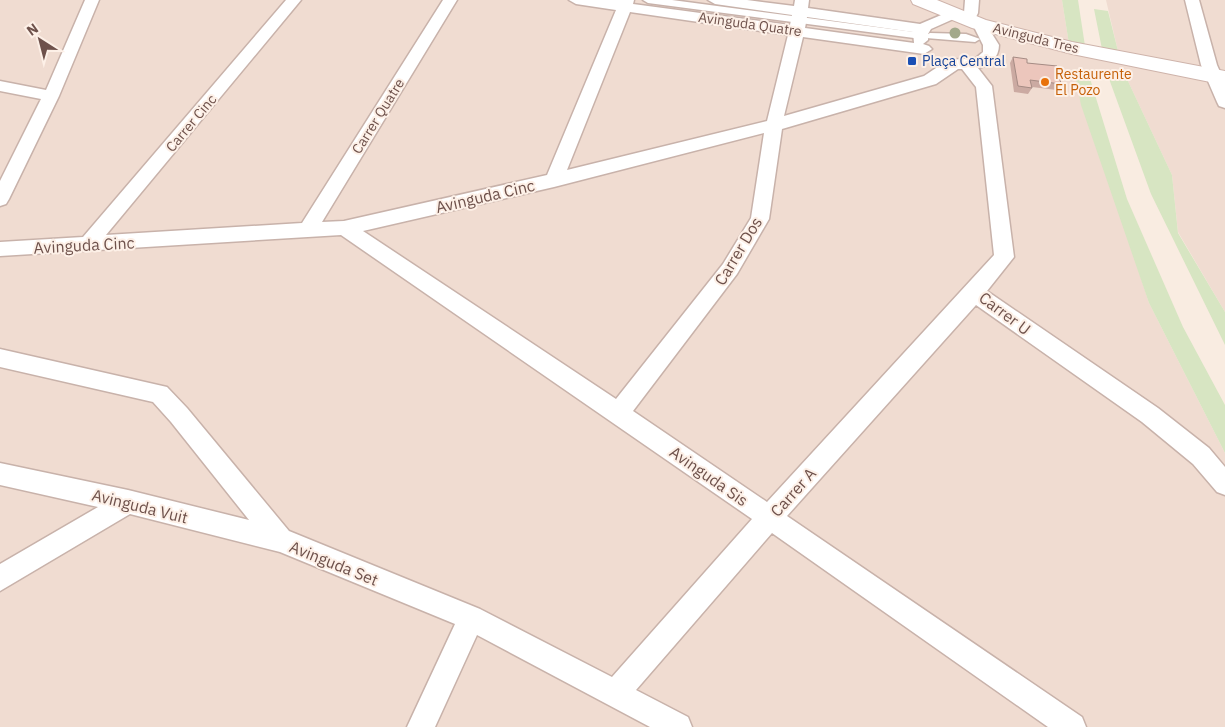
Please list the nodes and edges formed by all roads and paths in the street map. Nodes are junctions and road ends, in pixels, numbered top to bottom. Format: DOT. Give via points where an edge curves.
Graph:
graph roads {
  1 [pos="92,0"];
  2 [pos="294,0"];
  3 [pos="450,0"];
  4 [pos="576,0"];
  5 [pos="648,0"];
  6 [pos="715,0"];
  7 [pos="920,0"];
  8 [pos="972,0"];
  9 [pos="1192,0"];
  10 [pos="626,3"];
  11 [pos="800,15"];
  12 [pos="969,24"];
  13 [pos="923,37"];
  14 [pos="961,65"];
  15 [pos="1219,77"];
  16 [pos="0,86"];
  17 [pos="51,96"];
  18 [pos="1225,102"];
  19 [pos="774,125"];
  20 [pos="554,180"];
  21 [pos="0,199"];
  22 [pos="344,228"];
  23 [pos="307,231"];
  24 [pos="88,245"];
  25 [pos="0,249"];
  26 [pos="974,293"];
  27 [pos="0,358"];
  28 [pos="618,413"];
  29 [pos="0,474"];
  30 [pos="1225,484"];
  31 [pos="128,502"];
  32 [pos="769,518"];
  33 [pos="280,540"];
  34 [pos="0,578"];
  35 [pos="471,618"];
  36 [pos="615,694"];
  37 [pos="421,727"];
  38 [pos="678,727"];
  39 [pos="1072,727"];
  1 -- 17 [label="street"];
  2 -- 24 [label="street, Carrer Cinc"];
  3 -- 23 [label="street, Carrer Quatre"];
  4 -- 10 [label="street, Avinguda Quatre"];
  5 -- 11 [label="street, Avinguda Quatre"];
  6 -- 11 [label="street, Avinguda Quatre"];
  7 -- 12 [label="main road, Avinguda Tres"];
  8 -- 12 [label="street"];
  9 -- 15 [label="street"];
  10 -- 11 [label="street, Avinguda Quatre"];
  10 -- 20 [label="street"];
  11 -- 13 [label="street, Avinguda Quatre"];
  11 -- 19 [label="street, Carrer Dos"];
  12 -- 13 [label="street"];
  12 -- 13 [label="street"];
  12 -- 14 [label="street" via="991,45 991,53 980,62"];
  12 -- 15 [label="main road, Avinguda Tres" via="1034,49 1068,57 1140,72"];
  13 -- 14 [label="street" via="937,59"];
  14 -- 19 [label="street, Avinguda Cinc" via="930,80"];
  14 -- 26 [label="street, Carrer U" via="984,86 1004,257"];
  15 -- 18 [label="street"];
  16 -- 17 [label="street"];
  17 -- 21 [label="street"];
  19 -- 20 [label="street, Avinguda Cinc"];
  19 -- 28 [label="street, Carrer Dos" via="760,219 730,269"];
  20 -- 22 [label="street, Avinguda Cinc"];
  22 -- 23 [label="street, Avinguda Cinc"];
  22 -- 28 [label="street, Avinguda Sis"];
  23 -- 24 [label="street, Avinguda Cinc"];
  24 -- 25 [label="street, Avinguda Cinc"];
  26 -- 30 [label="street, Carrer U" via="1150,415 1201,456"];
  26 -- 32 [label="street, Carrer A"];
  27 -- 33 [label="street, Avinguda Set" via="159,394"];
  28 -- 32 [label="street, Avinguda Sis"];
  29 -- 31 [label="street, Avinguda Vuit"];
  31 -- 33 [label="street, Avinguda Vuit"];
  31 -- 34 [label="street"];
  32 -- 36 [label="street, Carrer A"];
  32 -- 39 [label="street, Avinguda Sis"];
  33 -- 35 [label="street, Avinguda Set"];
  35 -- 36 [label="street, Avinguda Set"];
  35 -- 37 [label="street"];
  36 -- 38 [label="street, Avinguda Set"];
}
